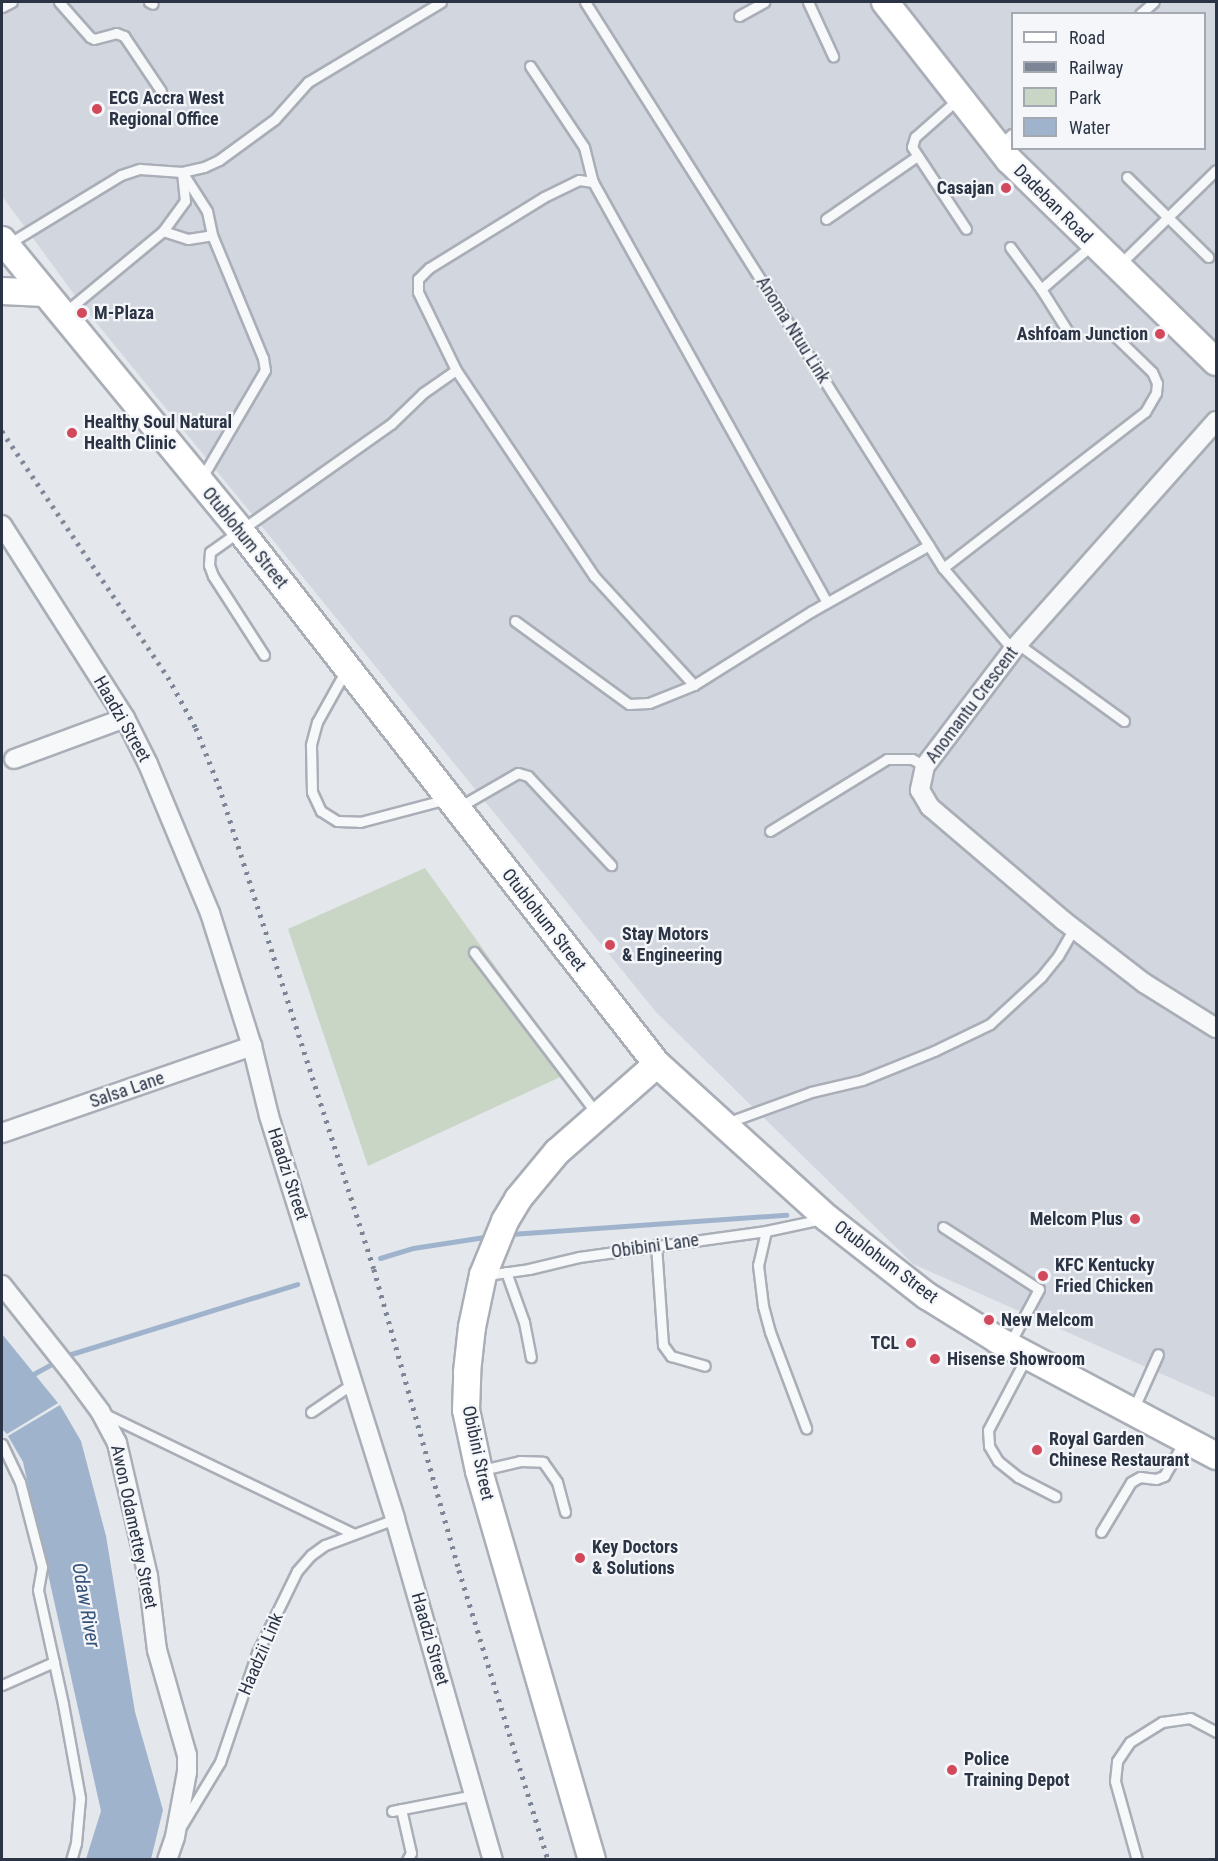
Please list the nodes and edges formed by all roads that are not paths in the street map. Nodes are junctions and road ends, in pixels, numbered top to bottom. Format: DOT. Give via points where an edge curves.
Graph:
graph roads {
  1 [pos="12,2"];
  2 [pos="59,2"];
  3 [pos="441,2"];
  4 [pos="585,2"];
  5 [pos="764,2"];
  6 [pos="808,2"];
  7 [pos="885,2"];
  8 [pos="1154,2"];
  9 [pos="2,7"];
  10 [pos="1142,12"];
  11 [pos="739,16"];
  12 [pos="833,56"];
  13 [pos="530,66"];
  14 [pos="160,91"];
  15 [pos="960,97"];
  16 [pos="1005,140"];
  17 [pos="1013,150"];
  18 [pos="916,157"];
  19 [pos="1216,170"];
  20 [pos="182,172"];
  21 [pos="1127,177"];
  22 [pos="594,182"];
  23 [pos="826,219"];
  24 [pos="1168,219"];
  25 [pos="966,229"];
  26 [pos="164,231"];
  27 [pos="212,235"];
  28 [pos="4,243"];
  29 [pos="1093,244"];
  30 [pos="1010,247"];
  31 [pos="1208,257"];
  32 [pos="1116,267"];
  33 [pos="1041,289"];
  34 [pos="2,291"];
  35 [pos="45,293"];
  36 [pos="62,315"];
  37 [pos="1070,335"];
  38 [pos="1115,336"];
  39 [pos="1216,362"];
  40 [pos="456,370"];
  41 [pos="1216,421"];
  42 [pos="200,481"];
  43 [pos="2,525"];
  44 [pos="239,529"];
  45 [pos="929,545"];
  46 [pos="943,568"];
  47 [pos="827,602"];
  48 [pos="515,621"];
  49 [pos="1015,647"];
  50 [pos="264,655"];
  51 [pos="347,668"];
  52 [pos="694,685"];
  53 [pos="124,718"];
  54 [pos="1124,721"];
  55 [pos="14,759"];
  56 [pos="925,765"];
  57 [pos="453,804"];
  58 [pos="770,831"];
  59 [pos="611,865"];
  60 [pos="1074,928"];
  61 [pos="474,952"];
  62 [pos="1216,1028"];
  63 [pos="252,1046"];
  64 [pos="657,1064"];
  65 [pos="597,1114"];
  66 [pos="721,1124"];
  67 [pos="2,1133"];
  68 [pos="827,1218"];
  69 [pos="943,1227"];
  70 [pos="766,1231"];
  71 [pos="656,1245"];
  72 [pos="495,1274"];
  73 [pos="2,1285"];
  74 [pos="1018,1351"];
  75 [pos="1158,1354"];
  76 [pos="531,1357"];
  77 [pos="705,1366"];
  78 [pos="352,1384"];
  79 [pos="100,1411"];
  80 [pos="311,1412"];
  81 [pos="1132,1413"];
  82 [pos="806,1428"];
  83 [pos="1185,1440"];
  84 [pos="2,1444"];
  85 [pos="1216,1456"];
  86 [pos="479,1471"];
  87 [pos="1055,1496"];
  88 [pos="565,1512"];
  89 [pos="395,1519"];
  90 [pos="1101,1532"];
  91 [pos="354,1534"];
  92 [pos="54,1662"];
  93 [pos="2,1685"];
  94 [pos="1216,1732"];
  95 [pos="474,1795"];
  96 [pos="175,1837"];
  97 [pos="71,1860"];
  98 [pos="167,1860"];
  99 [pos="407,1860"];
  100 [pos="493,1860"];
  101 [pos="592,1860"];
  102 [pos="1137,1860"];
  1 -- 9 [label="lane"];
  2 -- 14 [label="lane" via="90,37 116,33 124,36"];
  3 -- 20 [label="lane" via="308,82 275,119 219,160"];
  4 -- 45 [label="lane, Anoma Ntuu Link"];
  5 -- 11 [label="lane"];
  6 -- 12 [label="lane"];
  7 -- 15 [label="street, Dadeban Road"];
  8 -- 10 [label="lane"];
  13 -- 22 [label="lane" via="584,147"];
  15 -- 16 [label="street, Dadeban Road"];
  15 -- 18 [label="lane" via="915,137 912,147"];
  17 -- 29 [label="street, Dadeban Road"];
  18 -- 23 [label="lane"];
  18 -- 25 [label="lane"];
  19 -- 24 [label="lane"];
  20 -- 26 [label="lane" via="185,201"];
  20 -- 27 [label="lane" via="207,211"];
  20 -- 28 [label="lane" via="140,169 121,175"];
  21 -- 24 [label="lane"];
  22 -- 40 [label="lane" via="579,180 544,197 429,268 418,279 418,292"];
  22 -- 47 [label="lane"];
  24 -- 31 [label="lane"];
  24 -- 32 [label="lane"];
  26 -- 27 [label="lane" via="188,239"];
  26 -- 36 [label="lane"];
  27 -- 42 [label="lane" via="265,370"];
  28 -- 35 [label="street, Otublohum Street"];
  29 -- 32 [label="street, Dadeban Road"];
  29 -- 33 [label="lane"];
  30 -- 33 [label="lane"];
  32 -- 39 [label="street, Dadeban Road"];
  33 -- 37 [label="lane"];
  34 -- 35 [label="street"];
  35 -- 36 [label="street, Otublohum Street"];
  36 -- 42 [label="street, Otublohum Street"];
  38 -- 46 [label="lane" via="1152,372 1157,383 1145,412"];
  40 -- 44 [label="lane" via="423,393 391,423"];
  40 -- 52 [label="lane" via="594,576"];
  41 -- 49 [label="street, Anomantu Crescent"];
  42 -- 44 [label="street, Otublohum Street"];
  43 -- 53 [label="street, Haadzi Street"];
  44 -- 50 [label="lane" via="210,552 209,565"];
  44 -- 51 [label="street, Otublohum Street"];
  45 -- 46 [label="lane, Anoma Ntuu Link"];
  45 -- 47 [label="lane"];
  46 -- 49 [label="lane, Anoma Ntuu Link"];
  47 -- 52 [label="lane"];
  48 -- 52 [label="lane" via="629,704 649,703"];
  49 -- 54 [label="lane, Anoma Ntuu Link"];
  49 -- 56 [label="street, Anomantu Crescent"];
  51 -- 57 [label="street, Otublohum Street"];
  51 -- 57 [label="lane" via="317,722 311,745 312,792 321,811 337,821 360,822"];
  53 -- 55 [label="street"];
  53 -- 63 [label="street, Haadzi Street" via="148,764 210,913"];
  56 -- 58 [label="lane" via="912,759 887,759"];
  56 -- 60 [label="street, Anomantu Crescent" via="920,790 930,807"];
  57 -- 59 [label="lane" via="518,773 528,776"];
  57 -- 64 [label="street, Otublohum Street"];
  60 -- 62 [label="street, Anomantu Crescent" via="1144,983"];
  60 -- 66 [label="lane" via="1041,977 990,1024 862,1080 811,1092"];
  61 -- 65 [label="lane"];
  63 -- 67 [label="street, Salsa Lane"];
  63 -- 78 [label="street, Haadzi Street" via="269,1116 326,1289"];
  64 -- 65 [label="street, Obibini Street"];
  64 -- 66 [label="street, Otublohum Street"];
  65 -- 72 [label="street, Obibini Street" via="556,1152 518,1199 505,1221"];
  66 -- 68 [label="street, Otublohum Street"];
  68 -- 70 [label="lane, Obibini Lane"];
  68 -- 74 [label="street, Otublohum Street" via="927,1296"];
  69 -- 74 [label="lane" via="1039,1289"];
  70 -- 71 [label="lane, Obibini Lane"];
  70 -- 82 [label="lane" via="758,1265 763,1306"];
  71 -- 72 [label="lane, Obibini Lane"];
  71 -- 77 [label="lane" via="663,1345 671,1356"];
  72 -- 76 [label="lane" via="524,1322"];
  72 -- 86 [label="street, Obibini Street" via="472,1327 466,1410"];
  73 -- 79 [label="street, Awon Odamettey Street"];
  74 -- 81 [label="street, Otublohum Street"];
  74 -- 87 [label="lane" via="988,1430 989,1446 998,1461 1018,1477"];
  75 -- 81 [label="lane"];
  78 -- 80 [label="lane"];
  78 -- 89 [label="street, Haadzi Street"];
  79 -- 91 [label="lane"];
  79 -- 96 [label="street, Awon Odamettey Street" via="117,1443 148,1576 157,1650 186,1755 187,1772"];
  81 -- 83 [label="street, Otublohum Street"];
  83 -- 85 [label="street, Otublohum Street"];
  83 -- 90 [label="lane" via="1164,1476 1140,1477 1131,1482"];
  84 -- 92 [label="lane" via="20,1482 42,1568 38,1590"];
  86 -- 88 [label="lane" via="520,1461 543,1462 557,1482"];
  86 -- 101 [label="street, Obibini Street"];
  89 -- 91 [label="lane, Haadzii Link"];
  89 -- 95 [label="street, Haadzi Street"];
  91 -- 96 [label="lane, Haadzii Link" via="325,1545 297,1571 257,1653 220,1762"];
  92 -- 93 [label="lane"];
  92 -- 97 [label="lane" via="80,1798"];
  94 -- 102 [label="lane" via="1190,1718 1162,1722 1130,1742 1117,1761 1115,1781"];
  95 -- 99 [label="lane" via="397,1810 411,1853"];
  95 -- 100 [label="street, Haadzi Street"];
  96 -- 98 [label="street, Awon Odamettey Street"];
}
